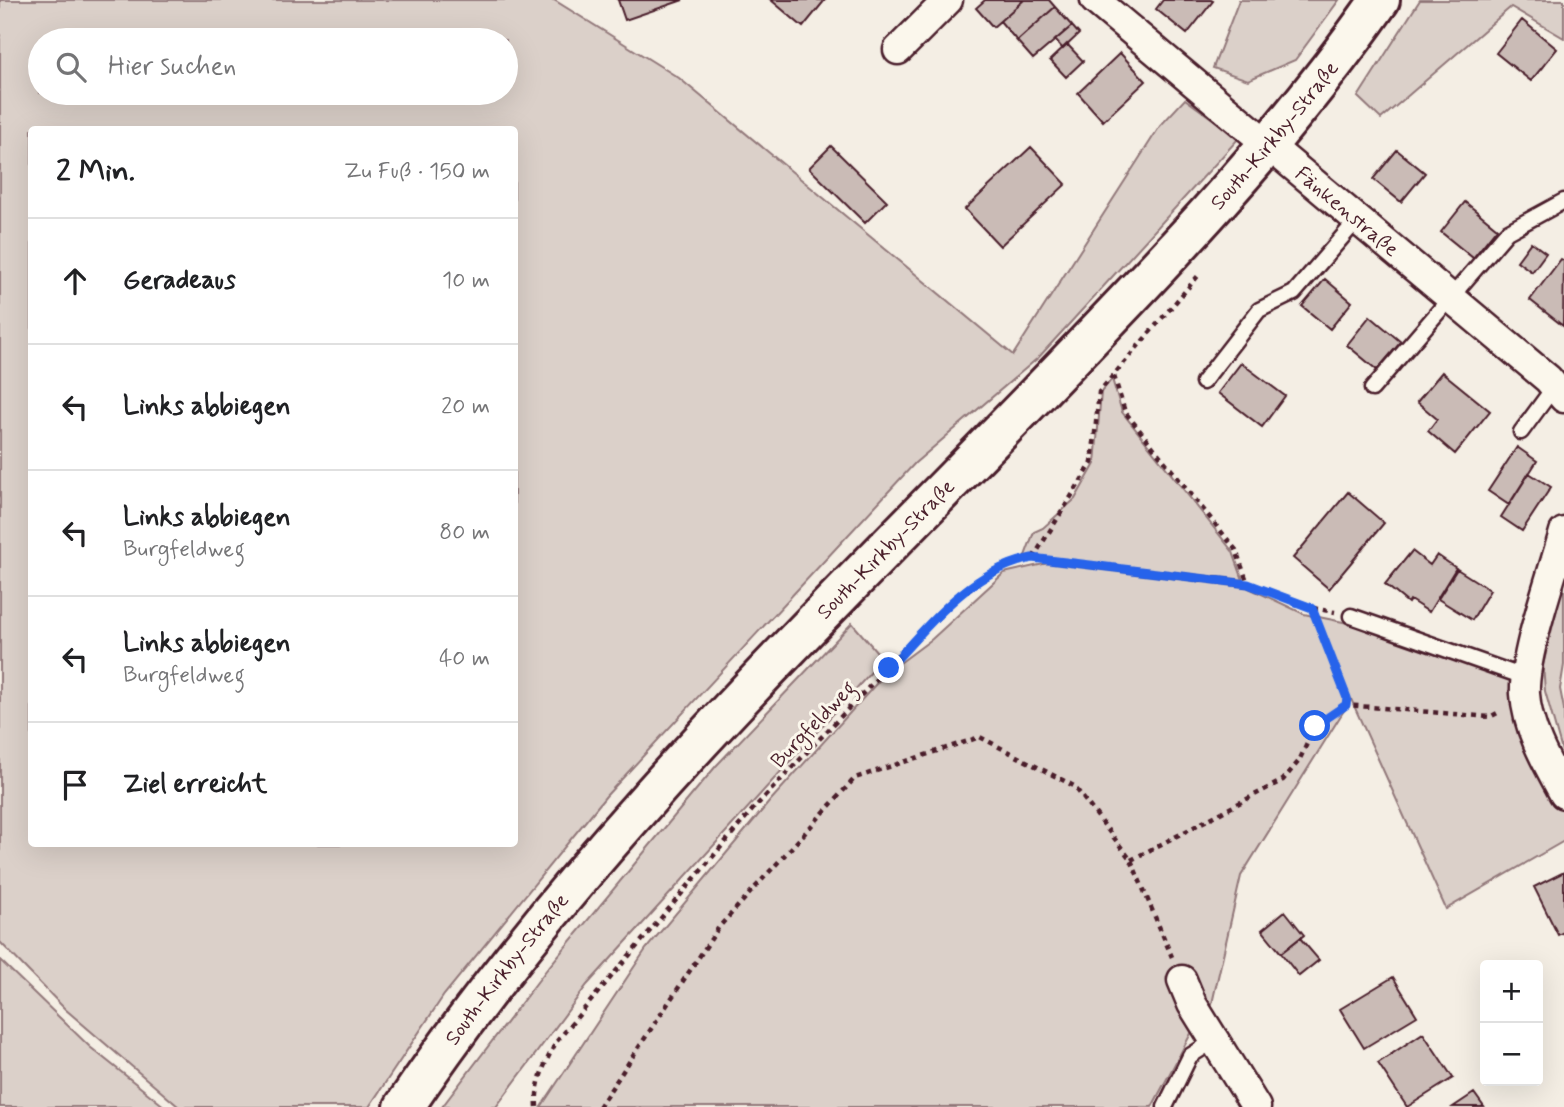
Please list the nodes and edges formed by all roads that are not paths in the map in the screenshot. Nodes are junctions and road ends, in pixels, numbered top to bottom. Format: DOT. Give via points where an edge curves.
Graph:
graph roads {
  1 [pos="948,0"];
  2 [pos="1095,0"];
  3 [pos="1380,0"];
  4 [pos="898,50"];
  5 [pos="1266,146"];
  6 [pos="1564,201"];
  7 [pos="1357,220"];
  8 [pos="1449,297"];
  9 [pos="1203,382"];
  10 [pos="1373,389"];
  11 [pos="1559,392"];
  12 [pos="1521,432"];
  13 [pos="1564,532"];
  14 [pos="1352,616"];
  15 [pos="1526,687"];
  16 [pos="1564,794"];
  17 [pos="1182,980"];
  18 [pos="1215,1040"];
  19 [pos="404,1107"];
  20 [pos="1165,1107"];
  21 [pos="1256,1107"];
  1 -- 4 [label="street"];
  2 -- 5 [label="street, Fänkenstraße"];
  3 -- 5 [label="main road, South-Kirkby-Straße"];
  5 -- 7 [label="street, Fänkenstraße"];
  5 -- 19 [label="main road, South-Kirkby-Straße" via="1193,230 687,755 533,933"];
  6 -- 8 [label="lane" via="1507,232"];
  7 -- 8 [label="street, Fänkenstraße"];
  7 -- 9 [label="lane" via="1294,293 1259,310"];
  8 -- 10 [label="lane"];
  8 -- 11 [label="street, Fänkenstraße"];
  11 -- 12 [label="lane"];
  13 -- 15 [label="street"];
  14 -- 15 [label="lane"];
  15 -- 16 [label="street" via="1539,741"];
  17 -- 18 [label="street"];
  18 -- 20 [label="lane" via="1191,1056"];
  18 -- 21 [label="street"];
}
